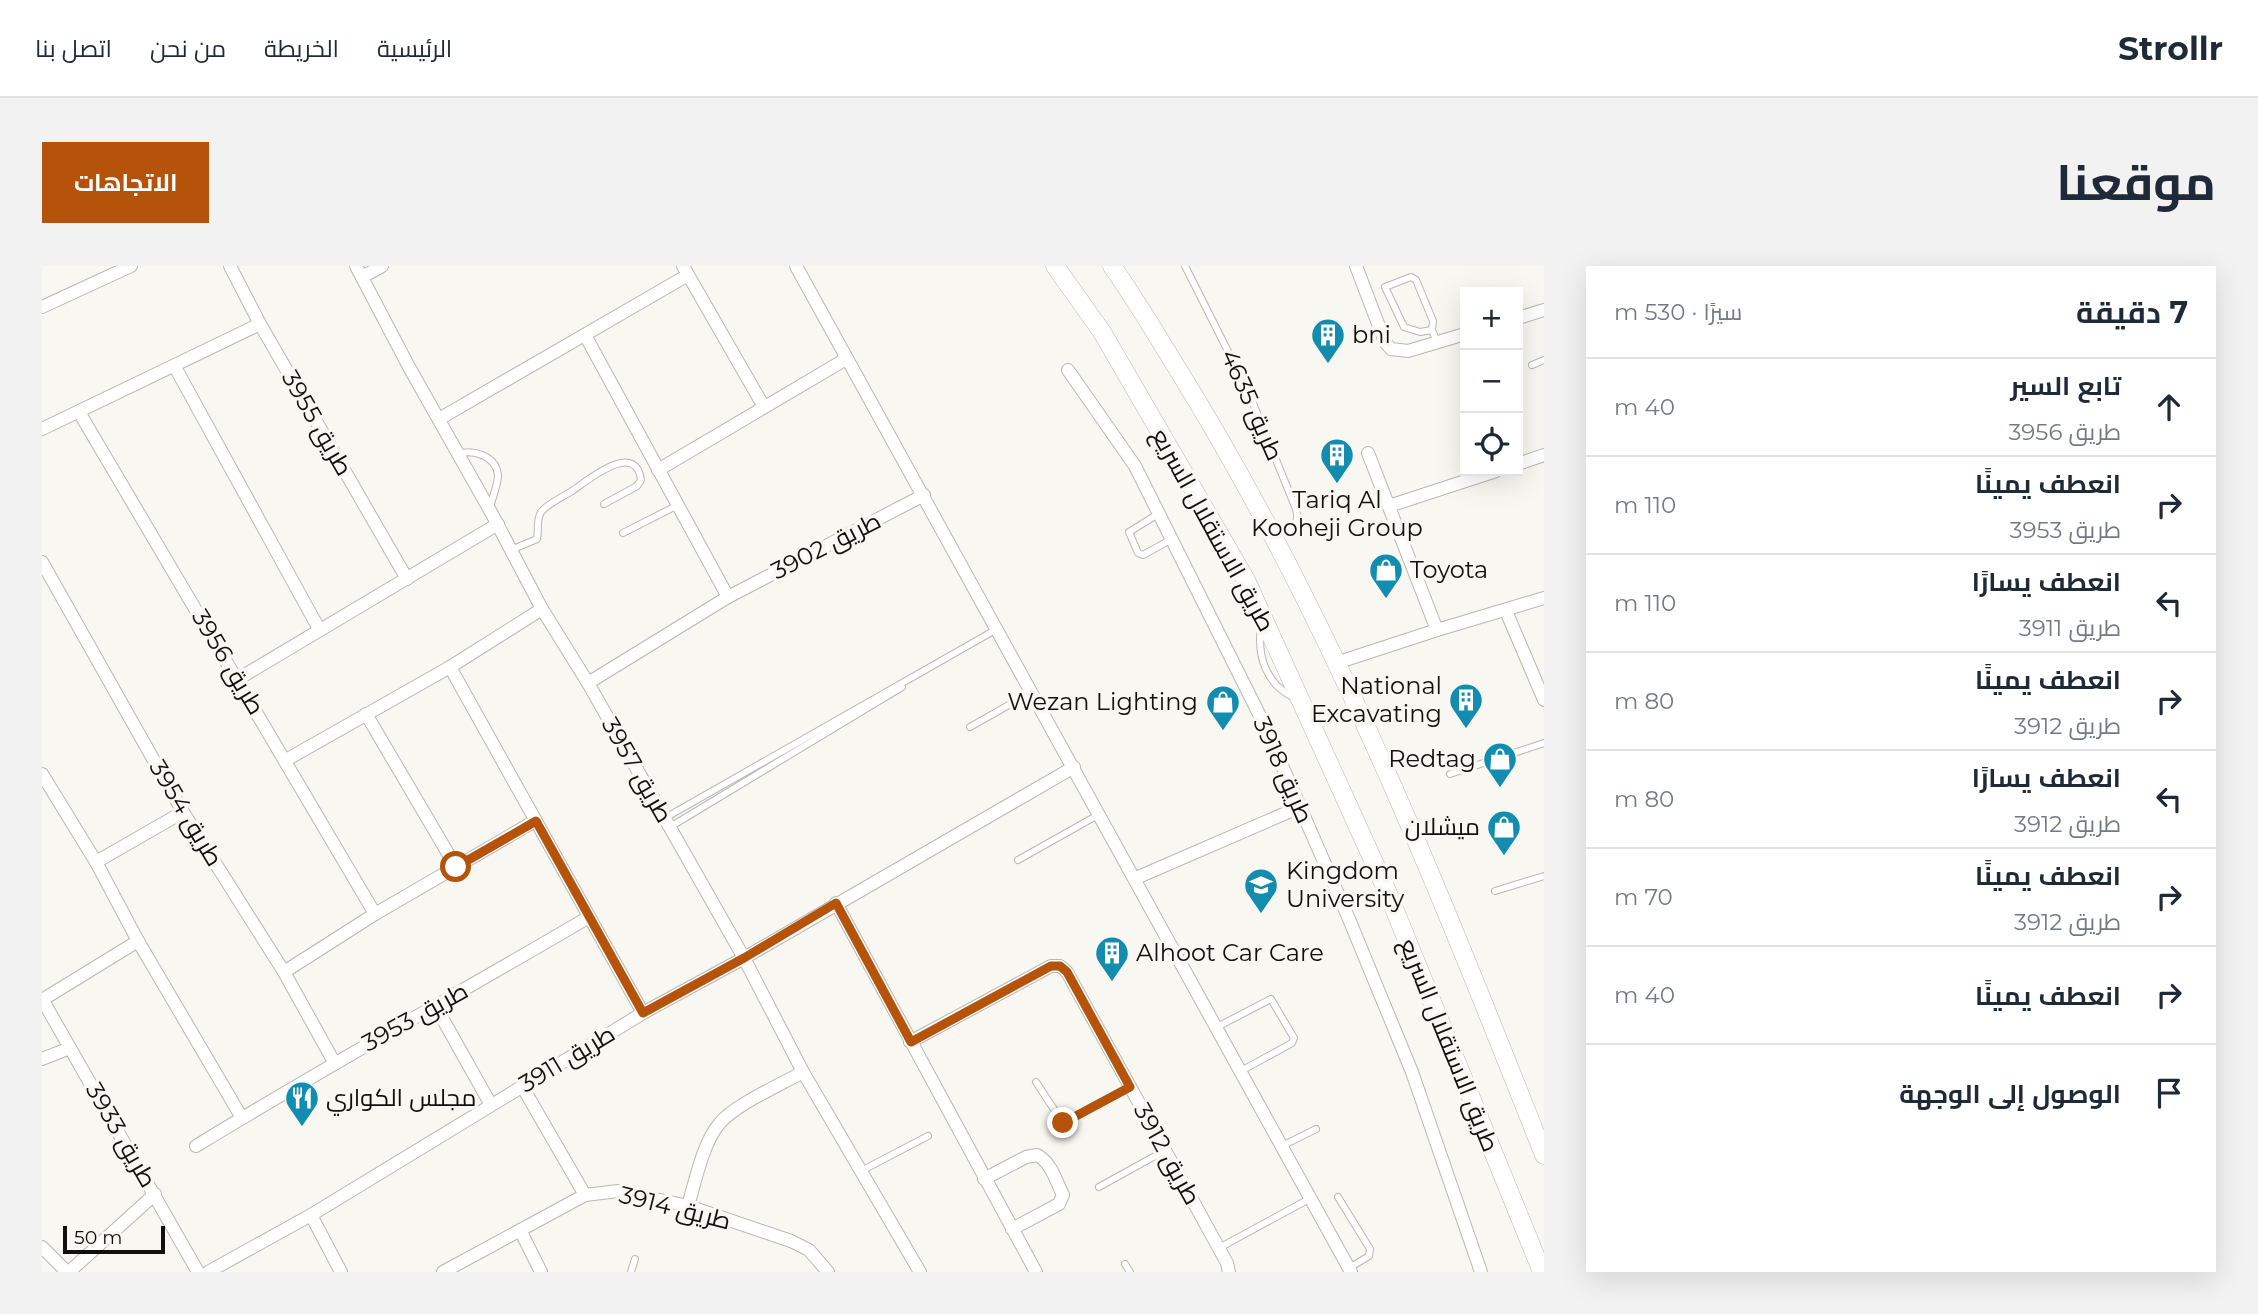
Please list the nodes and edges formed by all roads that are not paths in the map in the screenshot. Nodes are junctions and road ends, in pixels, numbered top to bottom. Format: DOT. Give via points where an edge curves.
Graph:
graph roads {
  1 [pos="131,266"];
  2 [pos="230,266"];
  3 [pos="382,266"];
  4 [pos="796,266"];
  5 [pos="1055,266"];
  6 [pos="1112,266"];
  7 [pos="1185,266"];
  8 [pos="1356,266"];
  9 [pos="686,270"];
  10 [pos="359,271"];
  11 [pos="42,307"];
  12 [pos="1544,310"];
  13 [pos="1523,316"];
  14 [pos="260,324"];
  15 [pos="1432,330"];
  16 [pos="585,335"];
  17 [pos="1460,335"];
  18 [pos="1437,342"];
  19 [pos="846,359"];
  20 [pos="1544,360"];
  21 [pos="1532,365"];
  22 [pos="175,367"];
  23 [pos="1068,370"];
  24 [pos="764,407"];
  25 [pos="79,412"];
  26 [pos="439,419"];
  27 [pos="42,429"];
  28 [pos="1368,453"];
  29 [pos="458,454"];
  30 [pos="1544,455"];
  31 [pos="1523,462"];
  32 [pos="658,470"];
  33 [pos="1481,476"];
  34 [pos="924,495"];
  35 [pos="604,504"];
  36 [pos="677,505"];
  37 [pos="1389,506"];
  38 [pos="489,509"];
  39 [pos="1158,514"];
  40 [pos="498,524"];
  41 [pos="623,533"];
  42 [pos="1172,538"];
  43 [pos="1275,538"];
  44 [pos="511,550"];
  45 [pos="42,562"];
  46 [pos="407,579"];
  47 [pos="728,597"];
  48 [pos="1544,598"];
  49 [pos="542,609"];
  50 [pos="1506,611"];
  51 [pos="319,629"];
  52 [pos="997,629"];
  53 [pos="1437,629"];
  54 [pos="1336,663"];
  55 [pos="450,667"];
  56 [pos="237,679"];
  57 [pos="588,683"];
  58 [pos="1032,692"];
  59 [pos="1544,700"];
  60 [pos="366,714"];
  61 [pos="970,727"];
  62 [pos="1544,743"];
  63 [pos="286,760"];
  64 [pos="1074,766"];
  65 [pos="42,774"];
  66 [pos="1450,774"];
  67 [pos="46,790"];
  68 [pos="1300,807"];
  69 [pos="183,812"];
  70 [pos="1100,814"];
  71 [pos="536,821"];
  72 [pos="667,822"];
  73 [pos="1018,860"];
  74 [pos="96,862"];
  75 [pos="456,867"];
  76 [pos="1544,876"];
  77 [pos="1136,878"];
  78 [pos="1494,891"];
  79 [pos="836,903"];
  80 [pos="375,914"];
  81 [pos="589,917"];
  82 [pos="138,941"];
  83 [pos="744,958"];
  84 [pos="284,972"];
  85 [pos="42,1000"];
  86 [pos="436,1006"];
  87 [pos="643,1013"];
  88 [pos="1217,1027"];
  89 [pos="911,1042"];
  90 [pos="70,1048"];
  91 [pos="42,1059"];
  92 [pos="334,1062"];
  93 [pos="1241,1071"];
  94 [pos="803,1072"];
  95 [pos="1036,1082"];
  96 [pos="522,1086"];
  97 [pos="1130,1087"];
  98 [pos="491,1105"];
  99 [pos="242,1118"];
  100 [pos="1315,1129"];
  101 [pos="928,1136"];
  102 [pos="196,1146"];
  103 [pos="1282,1146"];
  104 [pos="1165,1150"];
  105 [pos="1544,1155"];
  106 [pos="861,1171"];
  107 [pos="984,1179"];
  108 [pos="1099,1187"];
  109 [pos="155,1194"];
  110 [pos="585,1195"];
  111 [pos="1338,1197"];
  112 [pos="1311,1198"];
  113 [pos="688,1206"];
  114 [pos="311,1215"];
  115 [pos="1012,1229"];
  116 [pos="520,1230"];
  117 [pos="42,1247"];
  118 [pos="1219,1248"];
  119 [pos="635,1258"];
  120 [pos="1125,1264"];
  121 [pos="1350,1270"];
  122 [pos="68,1272"];
  123 [pos="198,1272"];
  124 [pos="208,1272"];
  125 [pos="341,1272"];
  126 [pos="443,1272"];
  127 [pos="541,1272"];
  128 [pos="631,1272"];
  129 [pos="828,1272"];
  130 [pos="920,1272"];
  131 [pos="1036,1272"];
  132 [pos="1130,1272"];
  133 [pos="1229,1272"];
  134 [pos="1481,1272"];
  135 [pos="1542,1272"];
  1 -- 11 [label="street"];
  2 -- 14 [label="street, طريق 3955"];
  3 -- 10 [label="street"];
  4 -- 19 [label="street"];
  5 -- 135 [label="main road, طريق الاستقلال السريع" via="1102,332 1246,580 1387,891"];
  6 -- 43 [label="main road, طريق الاستقلال السريع" via="1212,425"];
  7 -- 43 [label="lane, طريق 4635" via="1248,391 1298,514 1294,526"];
  8 -- 18 [label="street" via="1391,349 1408,351"];
  9 -- 16 [label="street"];
  9 -- 24 [label="street"];
  10 -- 26 [label="street, طريق 3957"];
  12 -- 13 [label="street"];
  14 -- 22 [label="street"];
  14 -- 46 [label="street, طريق 3955"];
  15 -- 15 [label="lane" via="1404,327 1385,286 1411,277 1416,280 1433,321"];
  15 -- 18 [label="lane"];
  16 -- 26 [label="street"];
  16 -- 32 [label="street"];
  17 -- 18 [label="street"];
  19 -- 24 [label="street"];
  19 -- 34 [label="street"];
  20 -- 21 [label="lane"];
  22 -- 25 [label="street"];
  22 -- 51 [label="street"];
  23 -- 39 [label="street, طريق 3918" via="1135,466"];
  24 -- 32 [label="street"];
  25 -- 27 [label="street"];
  25 -- 56 [label="street, طريق 3956"];
  26 -- 29 [label="street, طريق 3957"];
  28 -- 37 [label="street"];
  29 -- 38 [label="street, طريق 3957"];
  29 -- 38 [label="lane" via="477,453 495,467 498,478"];
  30 -- 31 [label="street"];
  32 -- 36 [label="street"];
  33 -- 37 [label="street"];
  34 -- 47 [label="street, طريق 3902"];
  34 -- 52 [label="street"];
  35 -- 44 [label="lane" via="637,486 641,480 636,467 621,463 608,467 543,509 537,538"];
  36 -- 41 [label="lane"];
  36 -- 47 [label="street"];
  37 -- 53 [label="street"];
  38 -- 40 [label="street, طريق 3957"];
  39 -- 42 [label="street, طريق 3918"];
  39 -- 42 [label="lane" via="1130,529 1138,553 1146,554"];
  40 -- 44 [label="street, طريق 3957"];
  40 -- 46 [label="street"];
  42 -- 68 [label="street, طريق 3918"];
  43 -- 54 [label="main road, طريق الاستقلال السريع"];
  44 -- 49 [label="street, طريق 3957"];
  45 -- 69 [label="street, طريق 3954"];
  46 -- 51 [label="street"];
  47 -- 57 [label="street, طريق 3902"];
  48 -- 50 [label="street"];
  49 -- 55 [label="street"];
  49 -- 57 [label="street, طريق 3957"];
  50 -- 53 [label="street"];
  50 -- 59 [label="street"];
  51 -- 56 [label="street"];
  52 -- 58 [label="street"];
  52 -- 72 [label="lane"];
  53 -- 54 [label="street"];
  54 -- 105 [label="main road, طريق الاستقلال السريع" via="1432,875"];
  55 -- 60 [label="street"];
  55 -- 71 [label="street"];
  56 -- 63 [label="street, طريق 3956"];
  57 -- 72 [label="street, طريق 3957"];
  58 -- 61 [label="lane"];
  58 -- 64 [label="street"];
  60 -- 63 [label="street"];
  60 -- 75 [label="street"];
  62 -- 66 [label="lane"];
  63 -- 80 [label="street, طريق 3956"];
  64 -- 70 [label="street"];
  64 -- 79 [label="street, طريق 3911"];
  65 -- 67 [label="street"];
  67 -- 74 [label="street"];
  68 -- 77 [label="street"];
  68 -- 134 [label="street, طريق 3918" via="1412,1072"];
  69 -- 74 [label="street"];
  69 -- 84 [label="street, طريق 3954"];
  70 -- 73 [label="lane"];
  70 -- 77 [label="street"];
  71 -- 75 [label="street"];
  71 -- 81 [label="street"];
  72 -- 83 [label="street, طريق 3957"];
  74 -- 82 [label="street"];
  75 -- 80 [label="street"];
  76 -- 78 [label="lane"];
  77 -- 88 [label="street"];
  79 -- 83 [label="street, طريق 3911"];
  79 -- 89 [label="street"];
  80 -- 84 [label="street"];
  81 -- 86 [label="street, طريق 3953"];
  81 -- 87 [label="street"];
  82 -- 85 [label="street"];
  82 -- 99 [label="street"];
  83 -- 87 [label="street, طريق 3911"];
  83 -- 94 [label="street, طريق 3957"];
  84 -- 92 [label="street, طريق 3954"];
  85 -- 90 [label="street, طريق 3933"];
  86 -- 92 [label="street, طريق 3953"];
  86 -- 98 [label="street"];
  87 -- 96 [label="street, طريق 3911"];
  88 -- 93 [label="street"];
  88 -- 93 [label="lane" via="1270,999 1294,1038"];
  89 -- 97 [label="street, طريق 3912" via="1051,966 1060,966"];
  89 -- 107 [label="street"];
  90 -- 91 [label="street"];
  90 -- 109 [label="street, طريق 3933"];
  92 -- 99 [label="street, طريق 3953"];
  93 -- 103 [label="street"];
  94 -- 106 [label="street, طريق 3957"];
  94 -- 113 [label="street" via="718,1124"];
  95 -- 97 [label="lane" via="1063,1123"];
  96 -- 98 [label="street, طريق 3911"];
  96 -- 110 [label="street"];
  97 -- 104 [label="street, طريق 3912"];
  98 -- 114 [label="street, طريق 3911"];
  99 -- 102 [label="street, طريق 3953"];
  100 -- 103 [label="lane"];
  101 -- 106 [label="lane"];
  103 -- 112 [label="street"];
  104 -- 108 [label="lane"];
  104 -- 118 [label="street, طريق 3912"];
  106 -- 130 [label="street, طريق 3957"];
  107 -- 115 [label="street"];
  107 -- 115 [label="street" via="1026,1157 1037,1155 1049,1167 1062,1200"];
  109 -- 122 [label="street"];
  109 -- 123 [label="street, طريق 3933"];
  110 -- 113 [label="street, طريق 3914" via="618,1191"];
  110 -- 116 [label="street, طريق 3914"];
  111 -- 121 [label="lane" via="1370,1250 1369,1256"];
  112 -- 118 [label="lane"];
  112 -- 121 [label="street"];
  113 -- 129 [label="street, طريق 3914" via="800,1245"];
  114 -- 124 [label="street, طريق 3911"];
  114 -- 125 [label="street"];
  115 -- 131 [label="street"];
  116 -- 126 [label="street, طريق 3914"];
  116 -- 127 [label="street"];
  117 -- 122 [label="street"];
  118 -- 133 [label="street, طريق 3912"];
  119 -- 128 [label="lane"];
  120 -- 132 [label="lane"];
}
